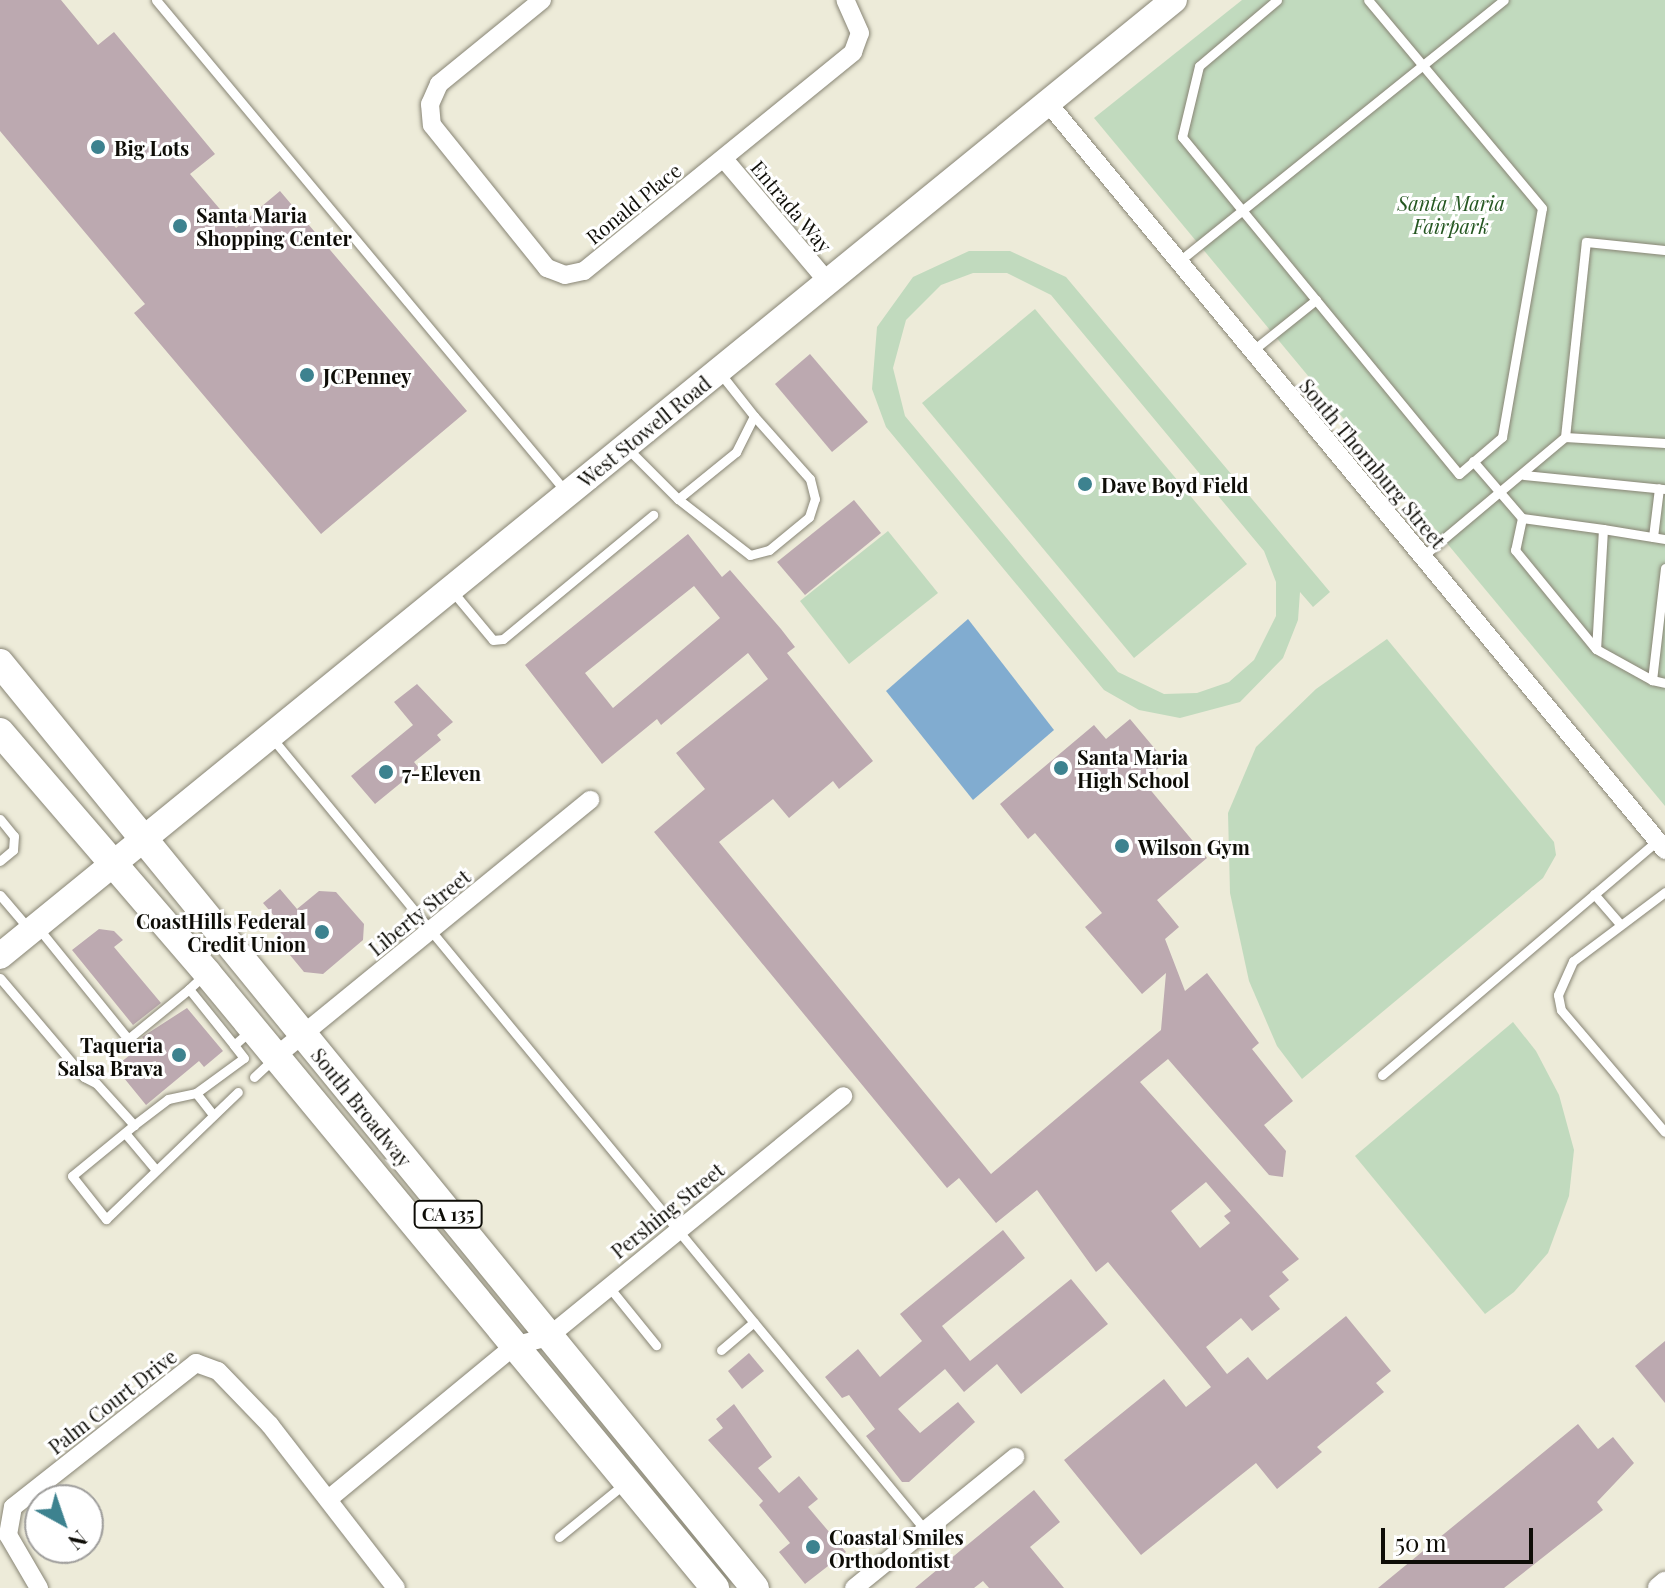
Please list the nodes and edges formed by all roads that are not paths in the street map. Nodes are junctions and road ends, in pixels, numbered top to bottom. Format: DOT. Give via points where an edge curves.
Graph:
graph roads {
  1 [pos="156,0"];
  2 [pos="542,0"];
  3 [pos="845,0"];
  4 [pos="1174,0"];
  5 [pos="1277,0"];
  6 [pos="1368,0"];
  7 [pos="1504,0"];
  8 [pos="1422,65"];
  9 [pos="1048,103"];
  10 [pos="724,159"];
  11 [pos="1241,211"];
  12 [pos="1665,250"];
  13 [pos="1178,262"];
  14 [pos="827,281"];
  15 [pos="1316,300"];
  16 [pos="1252,351"];
  17 [pos="718,371"];
  18 [pos="754,416"];
  19 [pos="1565,437"];
  20 [pos="1665,443"];
  21 [pos="625,446"];
  22 [pos="1473,461"];
  23 [pos="1524,475"];
  24 [pos="1662,489"];
  25 [pos="1500,492"];
  26 [pos="567,494"];
  27 [pos="678,499"];
  28 [pos="653,515"];
  29 [pos="1522,518"];
  30 [pos="1603,529"];
  31 [pos="1653,537"];
  32 [pos="1665,539"];
  33 [pos="1422,557"];
  34 [pos="1665,568"];
  35 [pos="451,589"];
  36 [pos="1596,649"];
  37 [pos="0,663"];
  38 [pos="1652,680"];
  39 [pos="1665,683"];
  40 [pos="0,732"];
  41 [pos="270,735"];
  42 [pos="590,800"];
  43 [pos="0,819"];
  44 [pos="145,837"];
  45 [pos="1661,846"];
  46 [pos="0,861"];
  47 [pos="113,862"];
  48 [pos="1665,892"];
  49 [pos="1594,894"];
  50 [pos="0,895"];
  51 [pos="1620,924"];
  52 [pos="33,928"];
  53 [pos="431,930"];
  54 [pos="0,956"];
  55 [pos="0,978"];
  56 [pos="198,981"];
  57 [pos="303,1034"];
  58 [pos="243,1037"];
  59 [pos="275,1057"];
  60 [pos="1382,1075"];
  61 [pos="254,1077"];
  62 [pos="238,1092"];
  63 [pos="196,1093"];
  64 [pos="843,1096"];
  65 [pos="213,1115"];
  66 [pos="130,1129"];
  67 [pos="1665,1132"];
  68 [pos="156,1170"];
  69 [pos="678,1230"];
  70 [pos="609,1287"];
  71 [pos="754,1322"];
  72 [pos="548,1337"];
  73 [pos="656,1345"];
  74 [pos="514,1346"];
  75 [pos="721,1350"];
  76 [pos="1015,1457"];
  77 [pos="626,1482"];
  78 [pos="331,1497"];
  79 [pos="925,1530"];
  80 [pos="559,1537"];
  81 [pos="1665,1583"];
  82 [pos="39,1588"];
  83 [pos="396,1588"];
  84 [pos="715,1588"];
  85 [pos="755,1588"];
  86 [pos="854,1588"];
  87 [pos="1659,1588"];
  1 -- 26 [label="lane"];
  2 -- 10 [label="street, Ronald Place" via="439,84 430,104 432,125 441,140 547,268 565,275 584,271"];
  3 -- 10 [label="street, Ronald Place" via="860,33 853,52"];
  4 -- 9 [label="main road, West Stowell Road"];
  5 -- 11 [label="lane" via="1199,66 1182,137"];
  6 -- 8 [label="lane"];
  7 -- 8 [label="lane"];
  8 -- 11 [label="lane"];
  8 -- 22 [label="lane" via="1542,208 1502,437"];
  9 -- 13 [label="street, South Thornburg Street"];
  9 -- 14 [label="main road, West Stowell Road"];
  10 -- 14 [label="street, Entrada Way"];
  11 -- 13 [label="lane"];
  11 -- 15 [label="lane"];
  12 -- 19 [label="lane" via="1586,242"];
  13 -- 16 [label="street, South Thornburg Street"];
  14 -- 17 [label="main road, West Stowell Road"];
  15 -- 16 [label="lane"];
  15 -- 22 [label="lane" via="1459,474"];
  16 -- 33 [label="street, South Thornburg Street"];
  17 -- 18 [label="lane"];
  17 -- 21 [label="main road, West Stowell Road"];
  18 -- 27 [label="lane" via="736,452"];
  18 -- 27 [label="lane" via="810,479 815,499 809,517 769,550 750,555"];
  19 -- 20 [label="lane"];
  19 -- 23 [label="lane"];
  21 -- 26 [label="main road, West Stowell Road"];
  21 -- 27 [label="lane"];
  22 -- 25 [label="lane"];
  23 -- 24 [label="lane"];
  23 -- 25 [label="lane"];
  24 -- 31 [label="lane"];
  25 -- 29 [label="lane"];
  25 -- 33 [label="lane"];
  26 -- 35 [label="main road, West Stowell Road"];
  28 -- 35 [label="lane" via="503,639 493,640"];
  29 -- 30 [label="lane"];
  29 -- 36 [label="lane" via="1515,550"];
  30 -- 31 [label="lane"];
  30 -- 36 [label="lane"];
  31 -- 32 [label="lane"];
  33 -- 45 [label="street, South Thornburg Street"];
  34 -- 38 [label="lane"];
  35 -- 41 [label="main road, West Stowell Road"];
  36 -- 38 [label="lane"];
  37 -- 44 [label="main road, South Broadway / CA 135"];
  38 -- 39 [label="lane"];
  40 -- 47 [label="main road, South Broadway / CA 135"];
  41 -- 44 [label="main road, West Stowell Road"];
  41 -- 53 [label="lane"];
  42 -- 53 [label="street, Liberty Street"];
  43 -- 46 [label="lane" via="14,836 13,850"];
  44 -- 47 [label="main road, West Stowell Road"];
  44 -- 57 [label="main road, South Broadway / CA 135"];
  45 -- 49 [label="lane"];
  47 -- 52 [label="main road, West Stowell Road"];
  47 -- 56 [label="main road, South Broadway / CA 135"];
  48 -- 51 [label="lane"];
  49 -- 51 [label="lane"];
  49 -- 60 [label="lane"];
  50 -- 52 [label="lane"];
  51 -- 67 [label="lane" via="1566,969 1558,995 1561,1010"];
  52 -- 54 [label="main road, West Stowell Road"];
  52 -- 56 [label="lane" via="128,1039"];
  53 -- 57 [label="street, Liberty Street"];
  53 -- 69 [label="lane"];
  55 -- 66 [label="lane" via="84,1077 96,1083"];
  56 -- 58 [label="main road, South Broadway / CA 135"];
  57 -- 59 [label="street, Liberty Street"];
  57 -- 72 [label="main road, South Broadway / CA 135"];
  58 -- 59 [label="main road, South Broadway / CA 135"];
  58 -- 63 [label="lane" via="244,1058"];
  59 -- 61 [label="lane"];
  59 -- 74 [label="main road, South Broadway / CA 135"];
  62 -- 65 [label="lane"];
  63 -- 65 [label="lane"];
  63 -- 66 [label="lane" via="168,1099"];
  64 -- 69 [label="street, Pershing Street"];
  65 -- 68 [label="lane"];
  66 -- 68 [label="lane"];
  66 -- 68 [label="lane" via="72,1176 106,1219"];
  69 -- 70 [label="street, Pershing Street"];
  69 -- 71 [label="lane"];
  70 -- 72 [label="street, Pershing Street"];
  70 -- 73 [label="lane"];
  71 -- 75 [label="lane"];
  71 -- 79 [label="lane"];
  72 -- 74 [label="street, Pershing Street"];
  72 -- 85 [label="main road, South Broadway / CA 135"];
  74 -- 77 [label="main road, South Broadway / CA 135"];
  74 -- 78 [label="street"];
  76 -- 79 [label="street"];
  77 -- 80 [label="lane"];
  77 -- 84 [label="main road, South Broadway / CA 135"];
  78 -- 82 [label="street, Palm Court Drive" via="218,1371 196,1363 13,1507 8,1535"];
  78 -- 83 [label="street, Palm Court Drive"];
  79 -- 86 [label="street"];
  81 -- 87 [label="street"];
}
